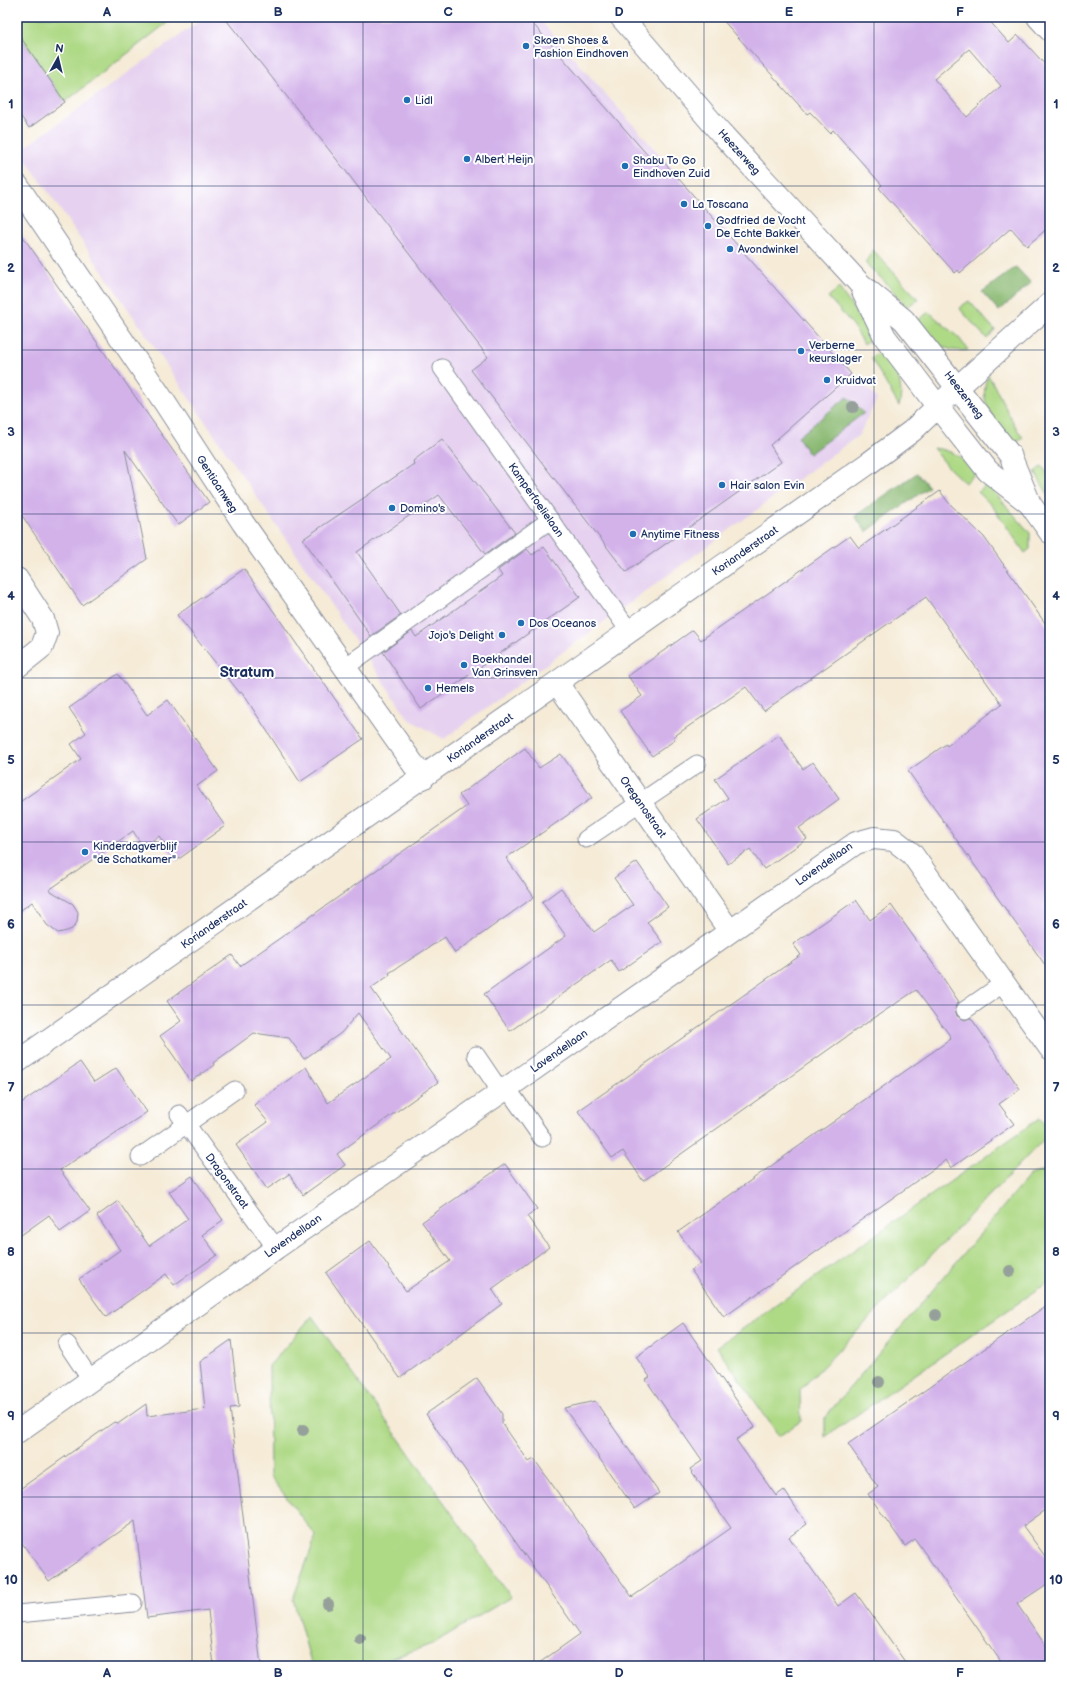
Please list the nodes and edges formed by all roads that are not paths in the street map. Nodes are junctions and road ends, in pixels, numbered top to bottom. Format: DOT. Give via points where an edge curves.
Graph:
graph roads {
  1 [pos="621,17"];
  2 [pos="1038,17"];
  3 [pos="1050,30"];
  4 [pos="17,185"];
  5 [pos="860,284"];
  6 [pos="1050,304"];
  7 [pos="442,368"];
  8 [pos="958,387"];
  9 [pos="938,407"];
  10 [pos="1030,504"];
  11 [pos="550,520"];
  12 [pos="1050,532"];
  13 [pos="17,579"];
  14 [pos="630,632"];
  15 [pos="17,667"];
  16 [pos="344,668"];
  17 [pos="557,684"];
  18 [pos="697,764"];
  19 [pos="423,778"];
  20 [pos="640,802"];
  21 [pos="586,839"];
  22 [pos="729,930"];
  23 [pos="1004,983"];
  24 [pos="965,1010"];
  25 [pos="1050,1048"];
  26 [pos="476,1055"];
  27 [pos="17,1062"];
  28 [pos="235,1090"];
  29 [pos="504,1090"];
  30 [pos="183,1119"];
  31 [pos="542,1138"];
  32 [pos="140,1157"];
  33 [pos="276,1248"];
  34 [pos="67,1344"];
  35 [pos="91,1380"];
  36 [pos="17,1432"];
  37 [pos="133,1603"];
  38 [pos="17,1614"];
  1 -- 5 [label="street, Heezerweg" via="721,134"];
  2 -- 3 [label="street"];
  4 -- 16 [label="street, Gentiaanweg" via="243,523"];
  5 -- 8 [label="street, Heezerweg" via="904,320"];
  5 -- 9 [label="street, Heezerweg" via="885,337"];
  6 -- 8 [label="street, Korianderstraat"];
  7 -- 11 [label="lane, Kamperfoelielaan"];
  8 -- 9 [label="street, Korianderstraat"];
  8 -- 10 [label="street, Heezerweg" via="1010,455"];
  9 -- 10 [label="street, Heezerweg" via="988,471"];
  9 -- 14 [label="street, Korianderstraat" via="870,464"];
  10 -- 12 [label="street, Heezerweg"];
  11 -- 14 [label="lane, Kamperfoelielaan"];
  11 -- 16 [label="lane"];
  13 -- 15 [label="street" via="43,619 48,633 42,647"];
  14 -- 17 [label="street, Korianderstraat"];
  16 -- 19 [label="street, Gentiaanweg"];
  17 -- 19 [label="street, Korianderstraat"];
  17 -- 20 [label="street, Oreganostraat"];
  18 -- 20 [label="lane"];
  19 -- 27 [label="street, Korianderstraat"];
  20 -- 21 [label="lane"];
  20 -- 22 [label="street, Oreganostraat"];
  22 -- 23 [label="street, Lavendellaan" via="856,842 874,838 894,840 912,854"];
  22 -- 29 [label="street, Lavendellaan"];
  23 -- 24 [label="lane"];
  23 -- 25 [label="street, Lavendellaan"];
  26 -- 29 [label="lane"];
  28 -- 30 [label="lane"];
  29 -- 31 [label="lane"];
  29 -- 33 [label="street, Lavendellaan"];
  30 -- 32 [label="lane"];
  30 -- 33 [label="lane, Dragonstraat"];
  33 -- 35 [label="street, Lavendellaan"];
  34 -- 35 [label="lane"];
  35 -- 36 [label="street, Lavendellaan"];
  37 -- 38 [label="lane"];
}
